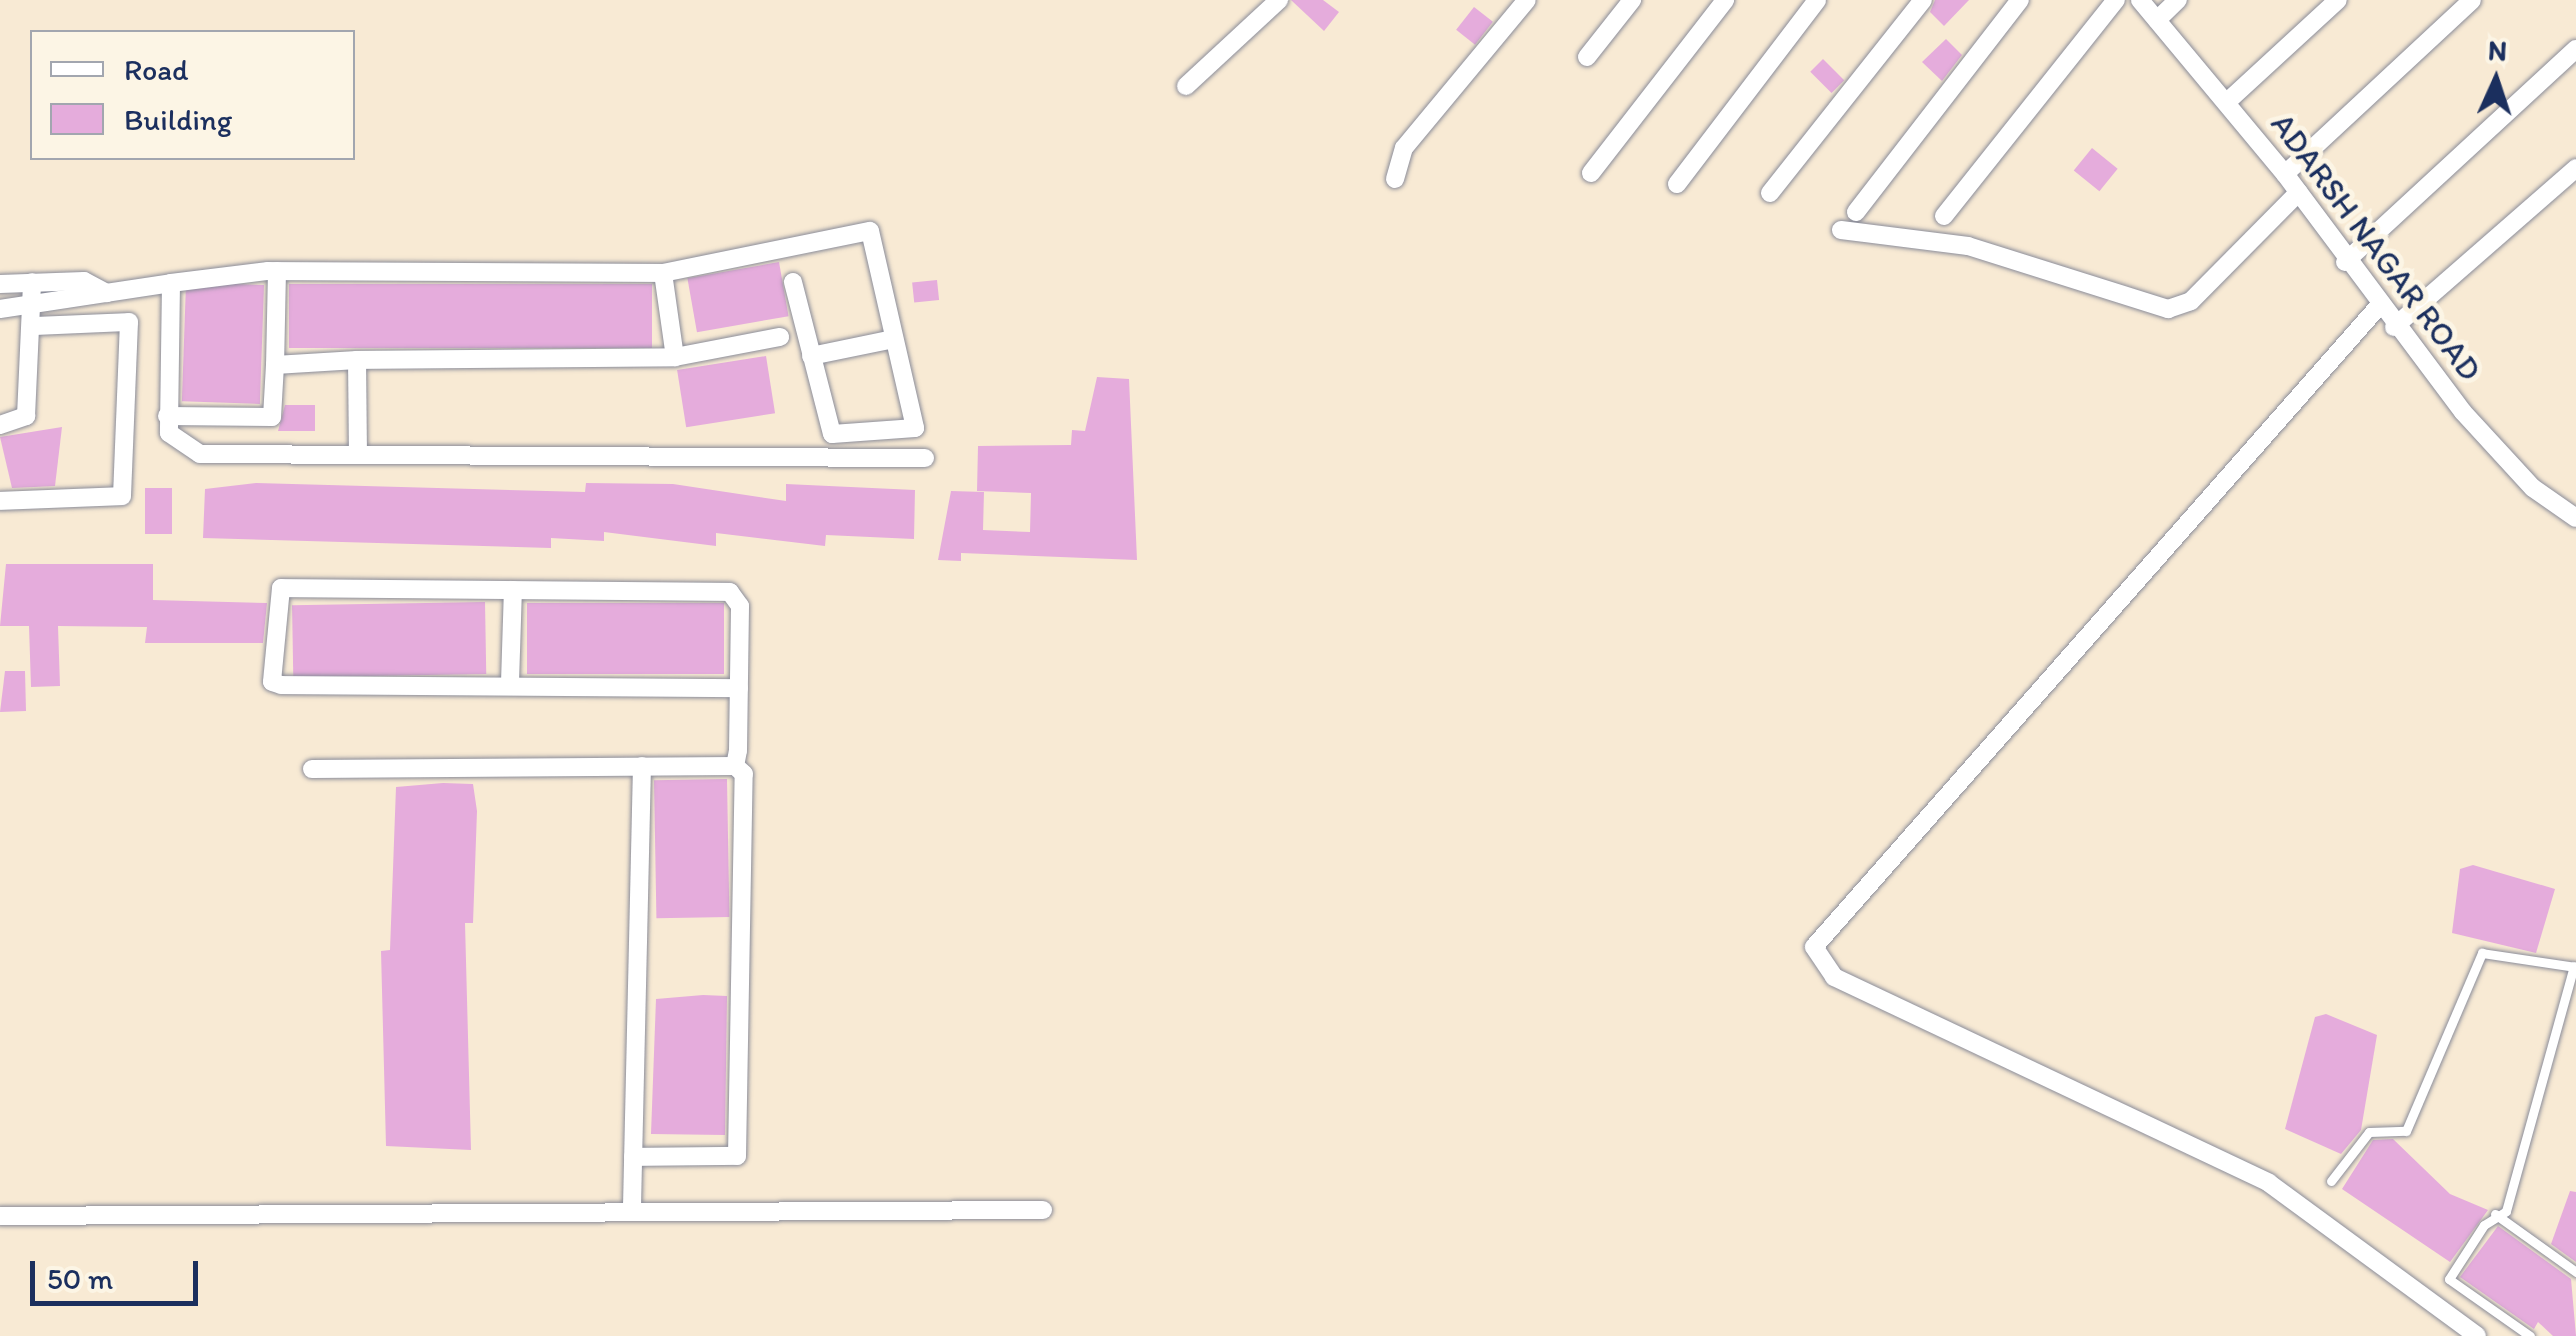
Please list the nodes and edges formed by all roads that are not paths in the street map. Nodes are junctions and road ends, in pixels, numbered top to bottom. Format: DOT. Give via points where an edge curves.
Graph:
graph roads {
  1 [pos="1279,0"];
  2 [pos="1527,0"];
  3 [pos="1632,0"];
  4 [pos="1725,0"];
  5 [pos="1818,0"];
  6 [pos="1923,0"];
  7 [pos="2020,0"];
  8 [pos="2116,0"];
  9 [pos="2140,0"];
  10 [pos="2178,0"];
  11 [pos="2338,0"];
  12 [pos="2472,0"];
  13 [pos="2157,20"];
  14 [pos="2576,49"];
  15 [pos="1587,57"];
  16 [pos="1186,86"];
  17 [pos="2228,101"];
  18 [pos="2576,168"];
  19 [pos="1591,174"];
  20 [pos="2286,174"];
  21 [pos="1395,179"];
  22 [pos="1678,184"];
  23 [pos="2299,192"];
  24 [pos="1770,193"];
  25 [pos="1856,212"];
  26 [pos="1944,216"];
  27 [pos="1841,230"];
  28 [pos="2345,262"];
  29 [pos="277,271"];
  30 [pos="663,273"];
  31 [pos="32,282"];
  32 [pos="794,282"];
  33 [pos="0,284"];
  34 [pos="171,284"];
  35 [pos="107,293"];
  36 [pos="31,306"];
  37 [pos="2378,306"];
  38 [pos="0,309"];
  39 [pos="32,326"];
  40 [pos="2394,326"];
  41 [pos="780,337"];
  42 [pos="894,339"];
  43 [pos="811,356"];
  44 [pos="675,357"];
  45 [pos="357,360"];
  46 [pos="275,365"];
  47 [pos="167,416"];
  48 [pos="0,425"];
  49 [pos="832,434"];
  50 [pos="358,455"];
  51 [pos="834,458"];
  52 [pos="926,458"];
  53 [pos="0,501"];
  54 [pos="2576,518"];
  55 [pos="514,590"];
  56 [pos="510,682"];
  57 [pos="739,688"];
  58 [pos="642,766"];
  59 [pos="736,766"];
  60 [pos="312,769"];
  61 [pos="2575,966"];
  62 [pos="633,1157"];
  63 [pos="2331,1181"];
  64 [pos="632,1206"];
  65 [pos="1042,1210"];
  66 [pos="2494,1214"];
  67 [pos="0,1216"];
  68 [pos="2576,1272"];
  69 [pos="2477,1336"];
  70 [pos="2530,1336"];
  1 -- 16 [label="street"];
  2 -- 21 [label="street" via="1404,148"];
  3 -- 15 [label="street"];
  4 -- 19 [label="street"];
  5 -- 22 [label="street"];
  6 -- 24 [label="street"];
  7 -- 25 [label="street"];
  8 -- 26 [label="street"];
  9 -- 13 [label="street, ADARSH NAGAR ROAD"];
  10 -- 13 [label="street"];
  11 -- 17 [label="street"];
  12 -- 20 [label="street"];
  13 -- 17 [label="street, ADARSH NAGAR ROAD"];
  14 -- 28 [label="street"];
  17 -- 20 [label="street, ADARSH NAGAR ROAD"];
  18 -- 40 [label="street"];
  20 -- 23 [label="street, ADARSH NAGAR ROAD"];
  23 -- 27 [label="street" via="2191,301 2168,309 1968,246"];
  23 -- 28 [label="street, ADARSH NAGAR ROAD"];
  28 -- 37 [label="street, ADARSH NAGAR ROAD"];
  29 -- 30 [label="street"];
  29 -- 34 [label="street"];
  29 -- 46 [label="street"];
  30 -- 42 [label="street" via="870,231"];
  30 -- 44 [label="street"];
  31 -- 33 [label="street"];
  31 -- 35 [label="street" via="84,281"];
  31 -- 36 [label="street"];
  32 -- 43 [label="street"];
  34 -- 35 [label="street"];
  34 -- 47 [label="street"];
  35 -- 36 [label="street"];
  36 -- 38 [label="street"];
  36 -- 39 [label="street"];
  37 -- 40 [label="street, ADARSH NAGAR ROAD"];
  37 -- 69 [label="street" via="1814,948 1834,976 2269,1183"];
  39 -- 48 [label="street" via="26,416"];
  39 -- 53 [label="street" via="129,322 122,496"];
  40 -- 54 [label="street, ADARSH NAGAR ROAD" via="2500,454"];
  41 -- 44 [label="street"];
  42 -- 43 [label="street"];
  42 -- 49 [label="street" via="915,428"];
  43 -- 49 [label="street"];
  44 -- 45 [label="street"];
  45 -- 46 [label="street"];
  45 -- 50 [label="street"];
  46 -- 47 [label="street" via="272,417"];
  47 -- 50 [label="street" via="177,446 200,454"];
  49 -- 51 [label="street"];
  50 -- 51 [label="street"];
  51 -- 52 [label="street"];
  55 -- 56 [label="street"];
  55 -- 56 [label="street" via="281,588 272,682"];
  55 -- 57 [label="street" via="730,592 740,606"];
  56 -- 57 [label="street"];
  57 -- 59 [label="street"];
  58 -- 59 [label="street"];
  58 -- 60 [label="street"];
  58 -- 62 [label="street"];
  59 -- 62 [label="street" via="744,774 738,1156"];
  61 -- 63 [label="lane" via="2482,953 2406,1131 2369,1132"];
  61 -- 66 [label="lane" via="2506,1210"];
  62 -- 64 [label="street"];
  64 -- 65 [label="street"];
  64 -- 67 [label="street"];
  66 -- 68 [label="lane"];
  66 -- 70 [label="lane" via="2449,1279"];
}
